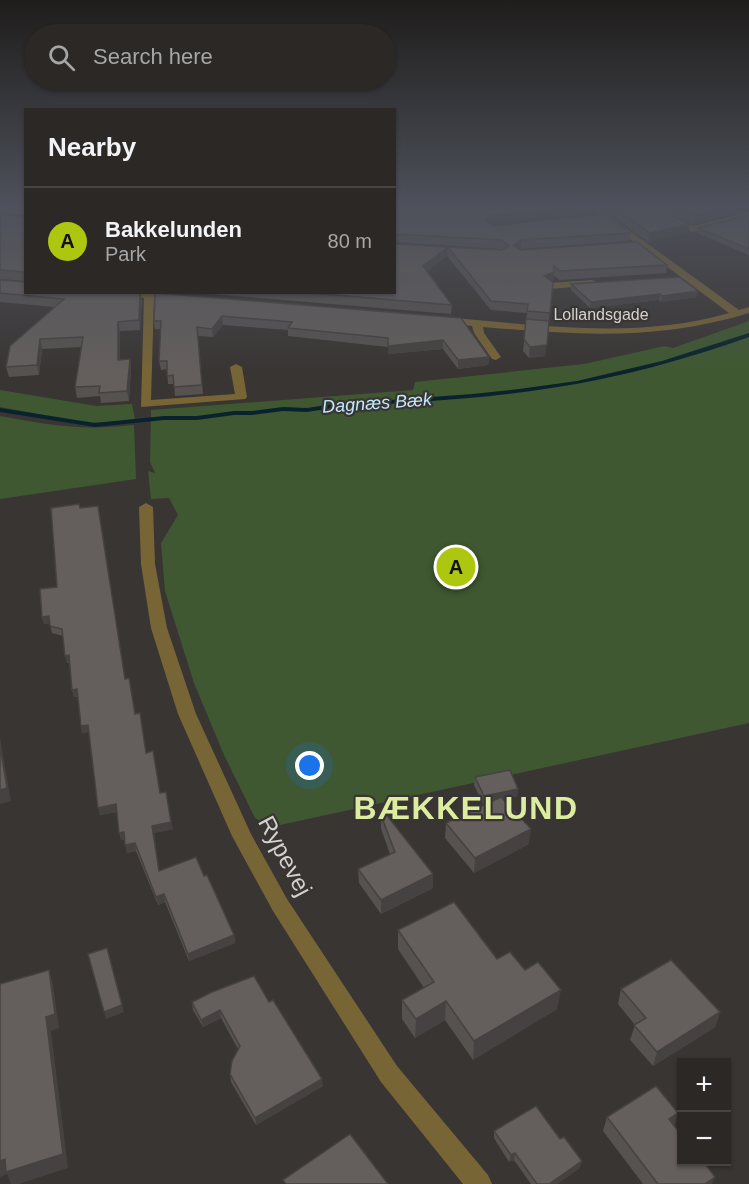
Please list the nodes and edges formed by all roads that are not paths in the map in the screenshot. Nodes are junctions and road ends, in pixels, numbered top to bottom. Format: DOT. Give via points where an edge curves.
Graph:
graph roads {
  1 [pos="667,262"];
  2 [pos="687,277"];
  3 [pos="676,278"];
  4 [pos="607,282"];
  5 [pos="550,286"];
  6 [pos="149,294"];
  7 [pos="185,299"];
  8 [pos="744,312"];
  9 [pos="433,320"];
  10 [pos="477,323"];
  11 [pos="496,357"];
  12 [pos="236,367"];
  13 [pos="146,507"];
  14 [pos="479,1184"];
  1 -- 2 [label="street, Lollandsgade"];
  2 -- 3 [label="street"];
  2 -- 8 [label="street, Lollandsgade"];
  4 -- 5 [label="street, Lollandsgade"];
  6 -- 7 [label="street"];
  6 -- 12 [label="street" via="145,404 241,397"];
  8 -- 10 [label="street, Lollandsgade" via="711,322 641,331 591,332"];
  9 -- 10 [label="street, Lollandsgade"];
  10 -- 11 [label="street" via="479,333"];
  13 -- 14 [label="street, Rypevej" via="148,564 159,628 187,714 242,836 279,904 389,1074"];
}
